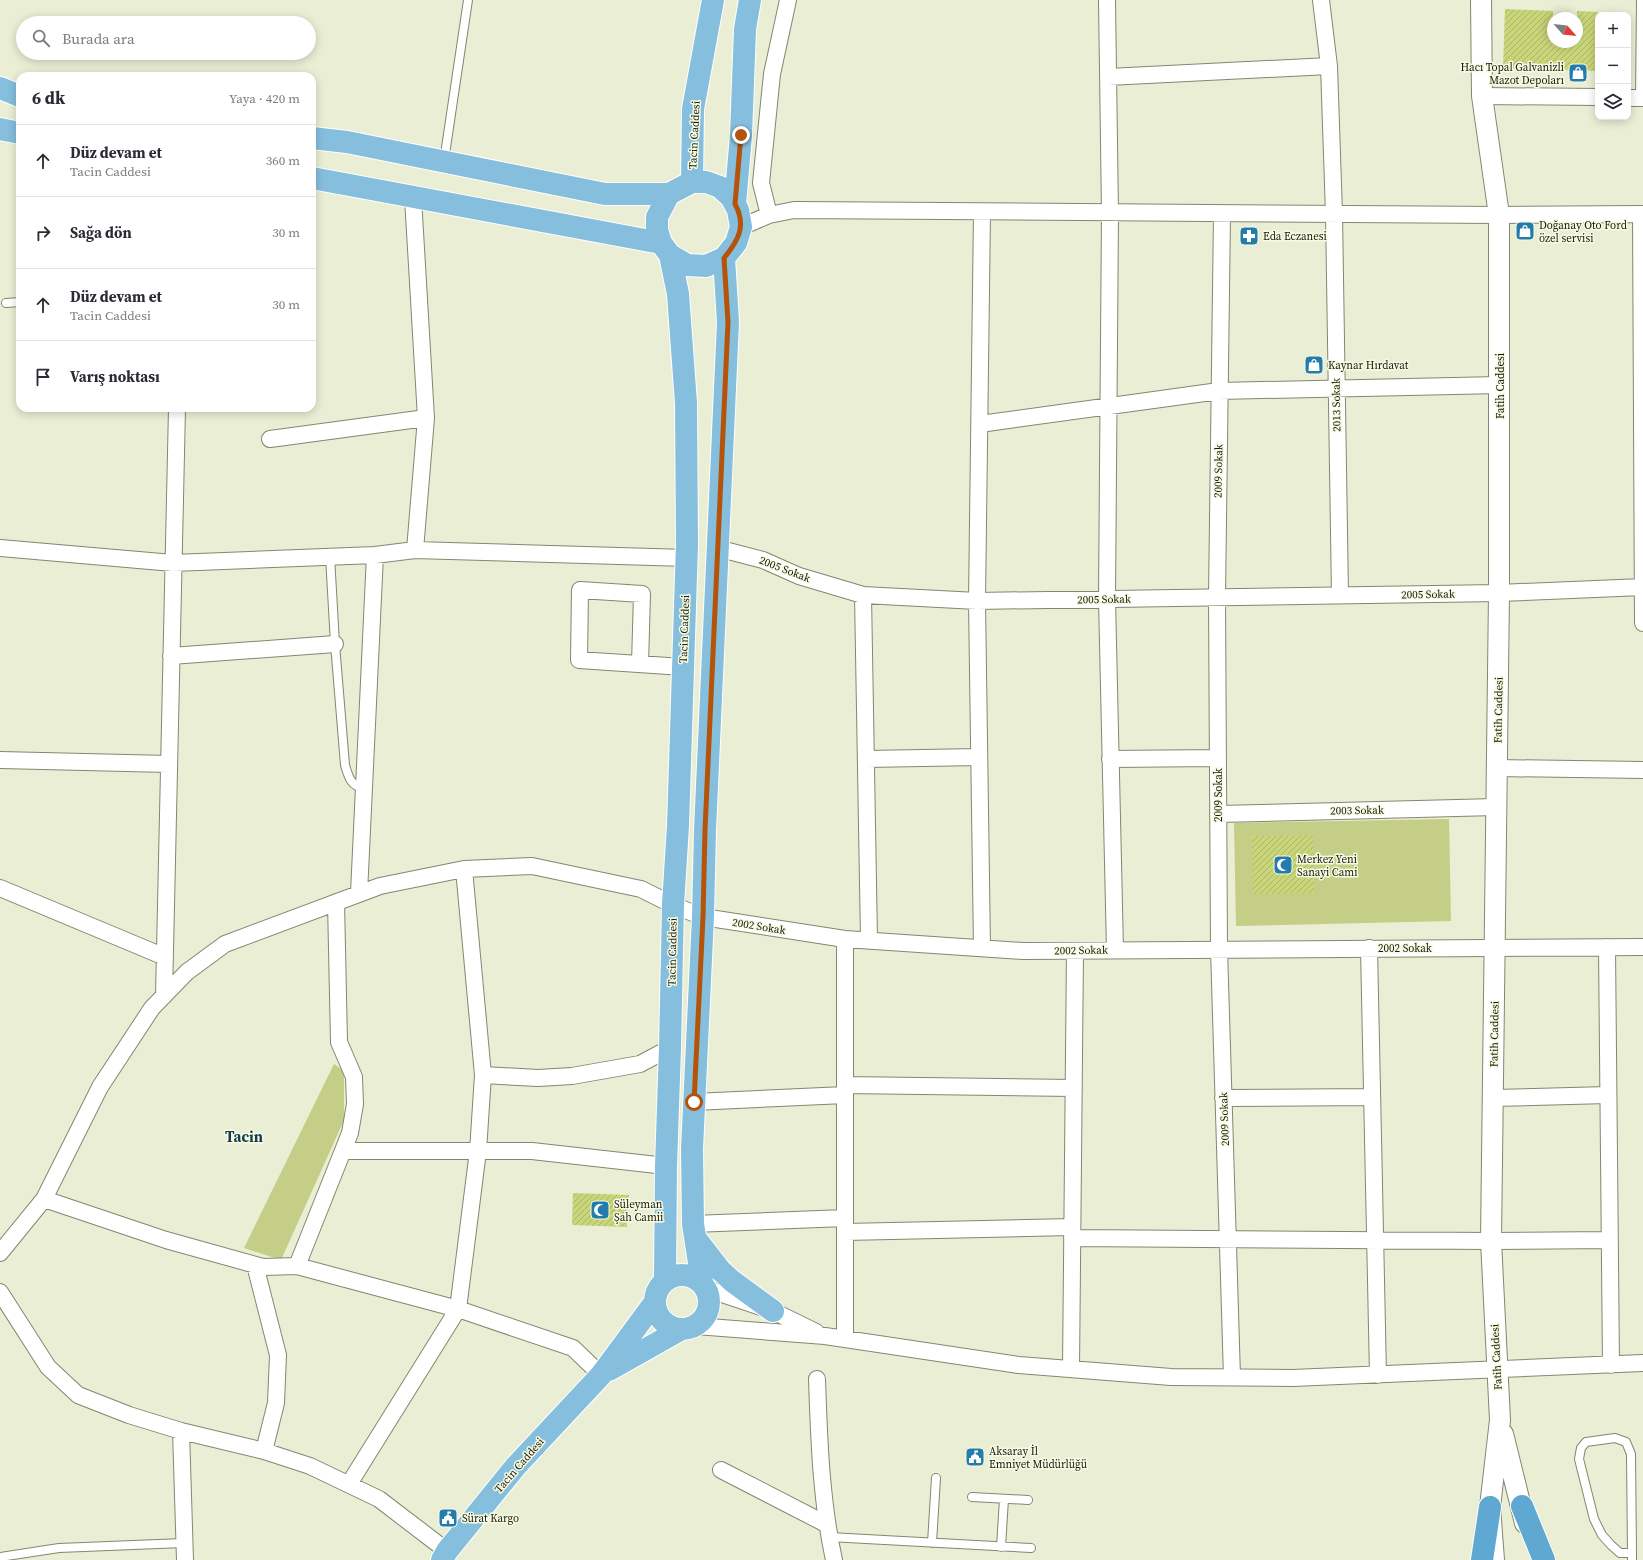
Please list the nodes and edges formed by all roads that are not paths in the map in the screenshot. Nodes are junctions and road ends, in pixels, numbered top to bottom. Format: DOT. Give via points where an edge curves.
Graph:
graph roads {
  1 [pos="468,0"];
  2 [pos="713,0"];
  3 [pos="750,0"];
  4 [pos="788,0"];
  5 [pos="1107,0"];
  6 [pos="1321,0"];
  7 [pos="1481,0"];
  8 [pos="1641,0"];
  9 [pos="1329,66"];
  10 [pos="1108,77"];
  11 [pos="0,88"];
  12 [pos="16,94"];
  13 [pos="1482,96"];
  14 [pos="1595,98"];
  15 [pos="1637,98"];
  16 [pos="0,129"];
  17 [pos="16,132"];
  18 [pos="316,138"];
  19 [pos="444,162"];
  20 [pos="316,179"];
  21 [pos="692,182"];
  22 [pos="668,194"];
  23 [pos="413,198"];
  24 [pos="735,204"];
  25 [pos="982,212"];
  26 [pos="1110,213"];
  27 [pos="1222,214"];
  28 [pos="1334,214"];
  29 [pos="1642,214"];
  30 [pos="770,215"];
  31 [pos="1499,215"];
  32 [pos="741,227"];
  33 [pos="665,249"];
  34 [pos="724,258"];
  35 [pos="16,302"];
  36 [pos="6,303"];
  37 [pos="1500,385"];
  38 [pos="1335,388"];
  39 [pos="1220,391"];
  40 [pos="1642,399"];
  41 [pos="1109,406"];
  42 [pos="177,412"];
  43 [pos="426,418"];
  44 [pos="980,424"];
  45 [pos="270,439"];
  46 [pos="0,548"];
  47 [pos="717,548"];
  48 [pos="415,550"];
  49 [pos="375,555"];
  50 [pos="330,556"];
  51 [pos="687,558"];
  52 [pos="173,563"];
  53 [pos="1642,587"];
  54 [pos="1499,593"];
  55 [pos="863,595"];
  56 [pos="1340,595"];
  57 [pos="1217,597"];
  58 [pos="1107,598"];
  59 [pos="977,601"];
  60 [pos="1643,623"];
  61 [pos="334,644"];
  62 [pos="171,656"];
  63 [pos="640,664"];
  64 [pos="683,667"];
  65 [pos="979,757"];
  66 [pos="866,758"];
  67 [pos="1218,758"];
  68 [pos="1110,759"];
  69 [pos="0,760"];
  70 [pos="169,764"];
  71 [pos="1497,768"];
  72 [pos="1643,770"];
  73 [pos="364,787"];
  74 [pos="1496,807"];
  75 [pos="1218,814"];
  76 [pos="464,869"];
  77 [pos="0,888"];
  78 [pos="359,893"];
  79 [pos="336,902"];
  80 [pos="672,905"];
  81 [pos="703,917"];
  82 [pos="845,939"];
  83 [pos="869,940"];
  84 [pos="1495,947"];
  85 [pos="1606,947"];
  86 [pos="1643,947"];
  87 [pos="982,948"];
  88 [pos="1369,948"];
  89 [pos="1219,949"];
  90 [pos="1115,950"];
  91 [pos="1075,951"];
  92 [pos="165,957"];
  93 [pos="164,996"];
  94 [pos="670,1048"];
  95 [pos="483,1076"];
  96 [pos="1074,1088"];
  97 [pos="845,1090"];
  98 [pos="1608,1095"];
  99 [pos="1372,1097"];
  100 [pos="1223,1098"];
  101 [pos="1493,1098"];
  102 [pos="694,1102"];
  103 [pos="342,1151"];
  104 [pos="478,1151"];
  105 [pos="666,1166"];
  106 [pos="44,1199"];
  107 [pos="845,1225"];
  108 [pos="694,1230"];
  109 [pos="1072,1232"];
  110 [pos="1228,1238"];
  111 [pos="1610,1240"];
  112 [pos="1375,1241"];
  113 [pos="1491,1242"];
  114 [pos="0,1253"];
  115 [pos="255,1265"];
  116 [pos="296,1266"];
  117 [pos="665,1281"];
  118 [pos="704,1286"];
  119 [pos="0,1292"];
  120 [pos="655,1302"];
  121 [pos="458,1309"];
  122 [pos="773,1311"];
  123 [pos="688,1328"];
  124 [pos="825,1336"];
  125 [pos="845,1339"];
  126 [pos="1643,1363"];
  127 [pos="1611,1365"];
  128 [pos="1071,1369"];
  129 [pos="1496,1370"];
  130 [pos="601,1375"];
  131 [pos="1378,1375"];
  132 [pos="1232,1377"];
  133 [pos="817,1379"];
  134 [pos="1500,1420"];
  135 [pos="181,1431"];
  136 [pos="264,1451"];
  137 [pos="721,1470"];
  138 [pos="936,1478"];
  139 [pos="349,1484"];
  140 [pos="972,1497"];
  141 [pos="1004,1499"];
  142 [pos="1028,1500"];
  143 [pos="1522,1506"];
  144 [pos="1490,1508"];
  145 [pos="828,1531"];
  146 [pos="183,1543"];
  147 [pos="932,1543"];
  148 [pos="1001,1547"];
  149 [pos="1031,1548"];
  150 [pos="445,1555"];
  151 [pos="0,1557"];
  152 [pos="1632,1557"];
  153 [pos="1485,1558"];
  154 [pos="185,1560"];
  155 [pos="834,1560"];
  156 [pos="1533,1560"];
  157 [pos="1544,1560"];
  1 -- 19 [label="lane"];
  2 -- 21 [label="main road, Tacin Caddesi" via="694,109"];
  3 -- 24 [label="main road" via="745,28 741,135"];
  4 -- 30 [label="street" via="772,74 761,184"];
  5 -- 10 [label="street"];
  6 -- 9 [label="street, 2013 Sokak"];
  7 -- 13 [label="street, Fatih Caddesi"];
  8 -- 15 [label="lane"];
  9 -- 10 [label="street"];
  9 -- 28 [label="street, 2013 Sokak"];
  10 -- 26 [label="street"];
  11 -- 12 [label="main road"];
  13 -- 14 [label="street"];
  13 -- 31 [label="street, Fatih Caddesi"];
  16 -- 17 [label="main road"];
  18 -- 19 [label="main road" via="347,142"];
  19 -- 22 [label="main road" via="605,194"];
  20 -- 23 [label="main road"];
  21 -- 22 [label="main road, Tacin Caddesi"];
  21 -- 24 [label="main road" via="706,182 720,188"];
  22 -- 33 [label="main road, Tacin Caddesi" via="657,217 657,230"];
  23 -- 33 [label="main road"];
  23 -- 43 [label="street"];
  24 -- 32 [label="main road"];
  25 -- 26 [label="street"];
  25 -- 30 [label="street" via="794,210"];
  25 -- 44 [label="street"];
  26 -- 27 [label="street"];
  26 -- 41 [label="street"];
  27 -- 28 [label="street"];
  27 -- 39 [label="street, 2009 Sokak"];
  28 -- 31 [label="street"];
  28 -- 38 [label="street, 2013 Sokak"];
  29 -- 31 [label="street"];
  29 -- 40 [label="street"];
  30 -- 32 [label="street"];
  31 -- 37 [label="street, Fatih Caddesi"];
  32 -- 34 [label="main road" via="736,243"];
  33 -- 34 [label="main road" via="687,265 706,266"];
  33 -- 51 [label="main road, Tacin Caddesi" via="678,294 686,402"];
  34 -- 47 [label="main road" via="728,322"];
  35 -- 36 [label="lane"];
  37 -- 38 [label="street"];
  37 -- 54 [label="street, Fatih Caddesi"];
  38 -- 39 [label="street"];
  38 -- 56 [label="street, 2013 Sokak"];
  39 -- 41 [label="street"];
  39 -- 57 [label="street, 2009 Sokak"];
  40 -- 53 [label="street"];
  41 -- 44 [label="street"];
  41 -- 58 [label="street"];
  42 -- 52 [label="street"];
  43 -- 45 [label="street"];
  43 -- 48 [label="street"];
  44 -- 59 [label="street"];
  46 -- 52 [label="street"];
  47 -- 55 [label="street, 2005 Sokak" via="763,560 799,576"];
  47 -- 81 [label="main road"];
  48 -- 49 [label="street"];
  48 -- 51 [label="street"];
  49 -- 50 [label="street"];
  49 -- 73 [label="street"];
  50 -- 52 [label="street"];
  50 -- 61 [label="lane"];
  51 -- 64 [label="main road, Tacin Caddesi"];
  52 -- 62 [label="street"];
  53 -- 54 [label="street, 2005 Sokak"];
  53 -- 60 [label="street"];
  54 -- 56 [label="street, 2005 Sokak"];
  54 -- 71 [label="street, Fatih Caddesi"];
  55 -- 59 [label="street, 2005 Sokak"];
  55 -- 66 [label="street"];
  56 -- 57 [label="street, 2005 Sokak"];
  57 -- 58 [label="street, 2005 Sokak"];
  57 -- 67 [label="street, 2009 Sokak"];
  58 -- 59 [label="street, 2005 Sokak"];
  58 -- 68 [label="street"];
  59 -- 65 [label="street"];
  61 -- 62 [label="street"];
  61 -- 73 [label="lane" via="345,765 349,780 357,786"];
  62 -- 70 [label="street"];
  63 -- 63 [label="street" via="579,660 580,590 642,594"];
  63 -- 64 [label="street"];
  64 -- 80 [label="main road, Tacin Caddesi" via="678,826"];
  65 -- 66 [label="street"];
  65 -- 87 [label="street"];
  66 -- 83 [label="street"];
  67 -- 68 [label="street"];
  67 -- 75 [label="street, 2009 Sokak"];
  68 -- 90 [label="street"];
  69 -- 70 [label="street"];
  70 -- 92 [label="street"];
  71 -- 72 [label="street"];
  71 -- 74 [label="street, Fatih Caddesi"];
  73 -- 78 [label="street"];
  74 -- 75 [label="street, 2003 Sokak"];
  74 -- 84 [label="street, Fatih Caddesi"];
  75 -- 89 [label="street, 2009 Sokak"];
  76 -- 78 [label="street, 2002 Sokak" via="380,886"];
  76 -- 80 [label="street, 2002 Sokak" via="532,866 641,889"];
  76 -- 95 [label="street"];
  77 -- 92 [label="street"];
  78 -- 79 [label="street, 2002 Sokak"];
  79 -- 93 [label="street, 2002 Sokak" via="225,944 186,972"];
  79 -- 103 [label="street" via="339,1042 354,1077 355,1104 350,1133"];
  80 -- 81 [label="street, 2002 Sokak"];
  80 -- 94 [label="main road, Tacin Caddesi"];
  81 -- 82 [label="street, 2002 Sokak"];
  81 -- 102 [label="main road"];
  82 -- 83 [label="street, 2002 Sokak"];
  82 -- 97 [label="street"];
  83 -- 87 [label="street, 2002 Sokak"];
  84 -- 85 [label="street, 2002 Sokak"];
  84 -- 88 [label="street, 2002 Sokak"];
  84 -- 101 [label="street, Fatih Caddesi"];
  85 -- 86 [label="street, 2002 Sokak"];
  85 -- 98 [label="street"];
  87 -- 91 [label="street, 2002 Sokak"];
  88 -- 89 [label="street, 2002 Sokak"];
  88 -- 99 [label="street"];
  89 -- 90 [label="street, 2002 Sokak"];
  89 -- 100 [label="street, 2009 Sokak"];
  90 -- 91 [label="street, 2002 Sokak"];
  91 -- 96 [label="street"];
  92 -- 93 [label="street"];
  93 -- 106 [label="street, 2002 Sokak" via="152,1008 100,1087"];
  94 -- 95 [label="street" via="640,1064 572,1076"];
  94 -- 105 [label="main road, Tacin Caddesi"];
  95 -- 104 [label="street"];
  96 -- 97 [label="street"];
  96 -- 109 [label="street"];
  97 -- 102 [label="street"];
  97 -- 107 [label="street"];
  98 -- 101 [label="street"];
  98 -- 111 [label="street"];
  99 -- 100 [label="street"];
  99 -- 112 [label="street"];
  100 -- 110 [label="street, 2009 Sokak"];
  101 -- 113 [label="street, Fatih Caddesi"];
  102 -- 108 [label="main road"];
  103 -- 104 [label="street"];
  103 -- 116 [label="street"];
  104 -- 105 [label="street" via="532,1151"];
  104 -- 121 [label="street"];
  105 -- 117 [label="main road, Tacin Caddesi"];
  106 -- 114 [label="street, 2002 Sokak"];
  106 -- 115 [label="street" via="166,1240"];
  107 -- 108 [label="street"];
  107 -- 109 [label="street"];
  107 -- 125 [label="street"];
  108 -- 118 [label="main road"];
  108 -- 122 [label="main road" via="720,1270"];
  109 -- 110 [label="street"];
  109 -- 128 [label="street"];
  110 -- 112 [label="street"];
  110 -- 132 [label="street, 2009 Sokak"];
  111 -- 113 [label="street"];
  111 -- 127 [label="street"];
  112 -- 113 [label="street"];
  112 -- 131 [label="street"];
  113 -- 129 [label="street, Fatih Caddesi"];
  115 -- 116 [label="street"];
  115 -- 136 [label="street" via="278,1355 276,1403"];
  116 -- 121 [label="street"];
  117 -- 118 [label="main road" via="680,1275 688,1275"];
  117 -- 120 [label="main road"];
  118 -- 122 [label="street"];
  118 -- 123 [label="main road" via="710,1297 708,1309 703,1320"];
  119 -- 135 [label="street" via="48,1367 78,1395 129,1415"];
  120 -- 123 [label="main road" via="660,1318 669,1326"];
  120 -- 130 [label="main road, Tacin Caddesi"];
  121 -- 130 [label="street" via="573,1348"];
  121 -- 139 [label="street"];
  122 -- 124 [label="street"];
  123 -- 124 [label="street"];
  123 -- 130 [label="main road, Tacin Caddesi"];
  124 -- 125 [label="street"];
  125 -- 128 [label="street" via="1019,1365"];
  126 -- 127 [label="street"];
  127 -- 129 [label="street"];
  128 -- 132 [label="street" via="1171,1377"];
  129 -- 131 [label="street"];
  129 -- 134 [label="street, Fatih Caddesi"];
  130 -- 150 [label="main road, Tacin Caddesi" via="516,1466"];
  131 -- 132 [label="street"];
  133 -- 145 [label="street" via="820,1468"];
  134 -- 143 [label="street"];
  134 -- 144 [label="street"];
  135 -- 136 [label="street"];
  135 -- 146 [label="street"];
  136 -- 139 [label="street" via="310,1466"];
  137 -- 145 [label="street"];
  138 -- 147 [label="lane"];
  139 -- 150 [label="street" via="379,1499"];
  140 -- 141 [label="lane"];
  141 -- 142 [label="lane"];
  141 -- 148 [label="lane"];
  143 -- 156 [label="street"];
  143 -- 157 [label="highway"];
  144 -- 153 [label="highway"];
  145 -- 147 [label="lane"];
  145 -- 155 [label="street"];
  146 -- 151 [label="lane" via="59,1548"];
  146 -- 154 [label="street"];
  147 -- 148 [label="lane"];
  148 -- 149 [label="lane"];
  152 -- 152 [label="lane" via="1631,1454 1626,1442 1615,1438 1586,1442 1580,1448 1579,1459 1594,1519 1602,1535 1620,1552"];
}
